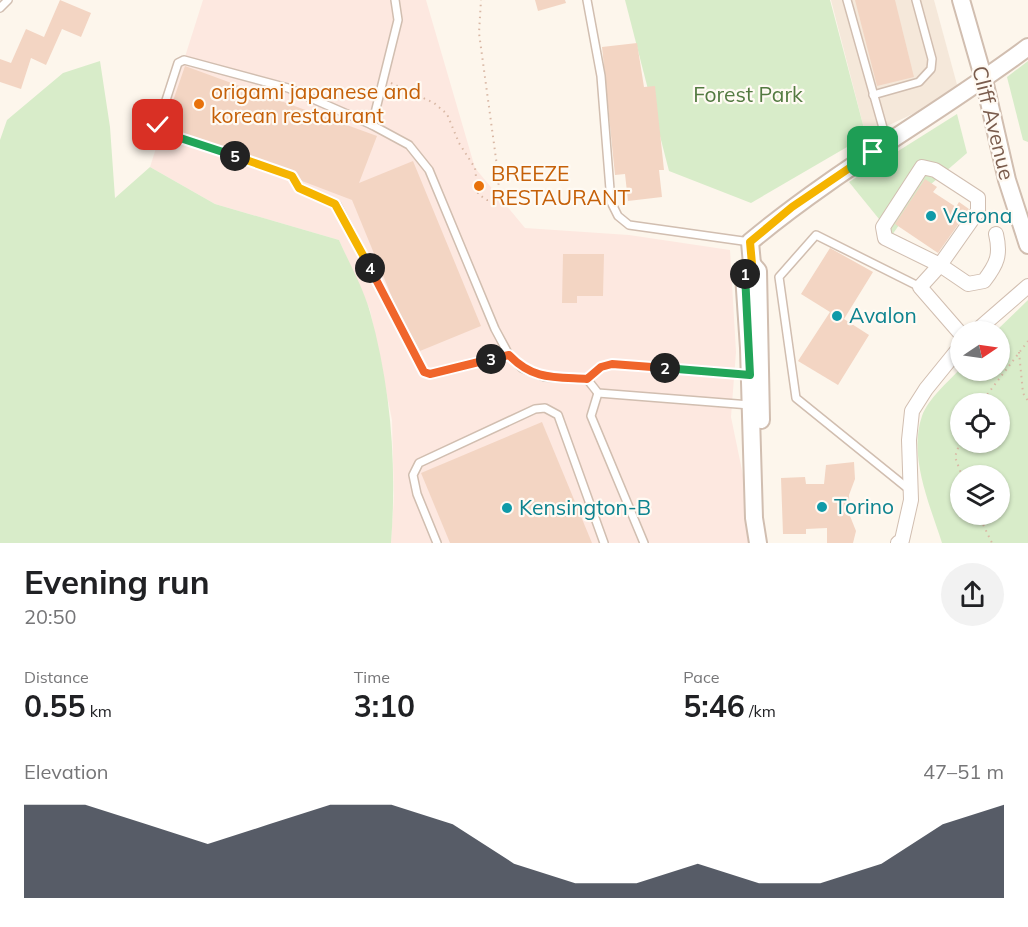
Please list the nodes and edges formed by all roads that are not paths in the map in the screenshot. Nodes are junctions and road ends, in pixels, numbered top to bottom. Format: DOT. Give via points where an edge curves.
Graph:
graph roads {
  1 [pos="8,0"];
  2 [pos="394,0"];
  3 [pos="587,0"];
  4 [pos="847,0"];
  5 [pos="916,0"];
  6 [pos="961,0"];
  7 [pos="0,8"];
  8 [pos="1028,47"];
  9 [pos="984,80"];
  10 [pos="873,95"];
  11 [pos="372,125"];
  12 [pos="887,143"];
  13 [pos="996,234"];
  14 [pos="750,242"];
  15 [pos="1028,245"];
  16 [pos="752,264"];
  17 [pos="940,265"];
  18 [pos="1028,286"];
  19 [pos="920,288"];
  20 [pos="988,321"];
  21 [pos="950,322"];
  22 [pos="509,355"];
  23 [pos="950,359"];
  24 [pos="750,375"];
  25 [pos="587,379"];
  26 [pos="598,393"];
  27 [pos="750,405"];
  28 [pos="911,491"];
  29 [pos="437,543"];
  30 [pos="604,543"];
  31 [pos="644,543"];
  32 [pos="758,543"];
  33 [pos="765,543"];
  34 [pos="898,543"];
  1 -- 7 [label="lane"];
  2 -- 11 [label="lane" via="398,20"];
  3 -- 14 [label="lane" via="601,76 611,202 618,216 629,225"];
  4 -- 10 [label="lane"];
  5 -- 10 [label="lane" via="932,59 931,69 919,82"];
  6 -- 9 [label="street, Cliff Avenue"];
  8 -- 9 [label="street"];
  9 -- 12 [label="street"];
  9 -- 15 [label="street, Cliff Avenue" via="1007,180"];
  10 -- 12 [label="lane"];
  11 -- 22 [label="lane" via="409,145 429,170"];
  11 -- 22 [label="lane" via="288,88 184,60 178,63 158,127 159,131 292,176 299,188 335,204 424,372 430,374"];
  12 -- 14 [label="street" via="792,207"];
  13 -- 17 [label="street" via="1000,251 996,266 984,281 968,284"];
  14 -- 16 [label="street"];
  16 -- 24 [label="street" via="744,275"];
  16 -- 33 [label="street" via="758,271 760,479"];
  17 -- 17 [label="street" via="885,238 883,227 922,167 935,170 978,198 978,211"];
  17 -- 19 [label="street"];
  18 -- 20 [label="street"];
  19 -- 21 [label="street"];
  19 -- 28 [label="lane" via="816,235 779,277 796,398"];
  22 -- 25 [label="lane" via="522,368 544,377"];
  23 -- 28 [label="street" via="912,411"];
  24 -- 25 [label="lane" via="612,364 601,367"];
  24 -- 27 [label="street"];
  25 -- 26 [label="lane"];
  26 -- 27 [label="lane"];
  26 -- 31 [label="lane" via="591,416"];
  27 -- 32 [label="street"];
  28 -- 34 [label="street" via="902,540"];
  29 -- 30 [label="lane" via="417,494 413,475 419,463 535,409 545,408 558,415"];
}
